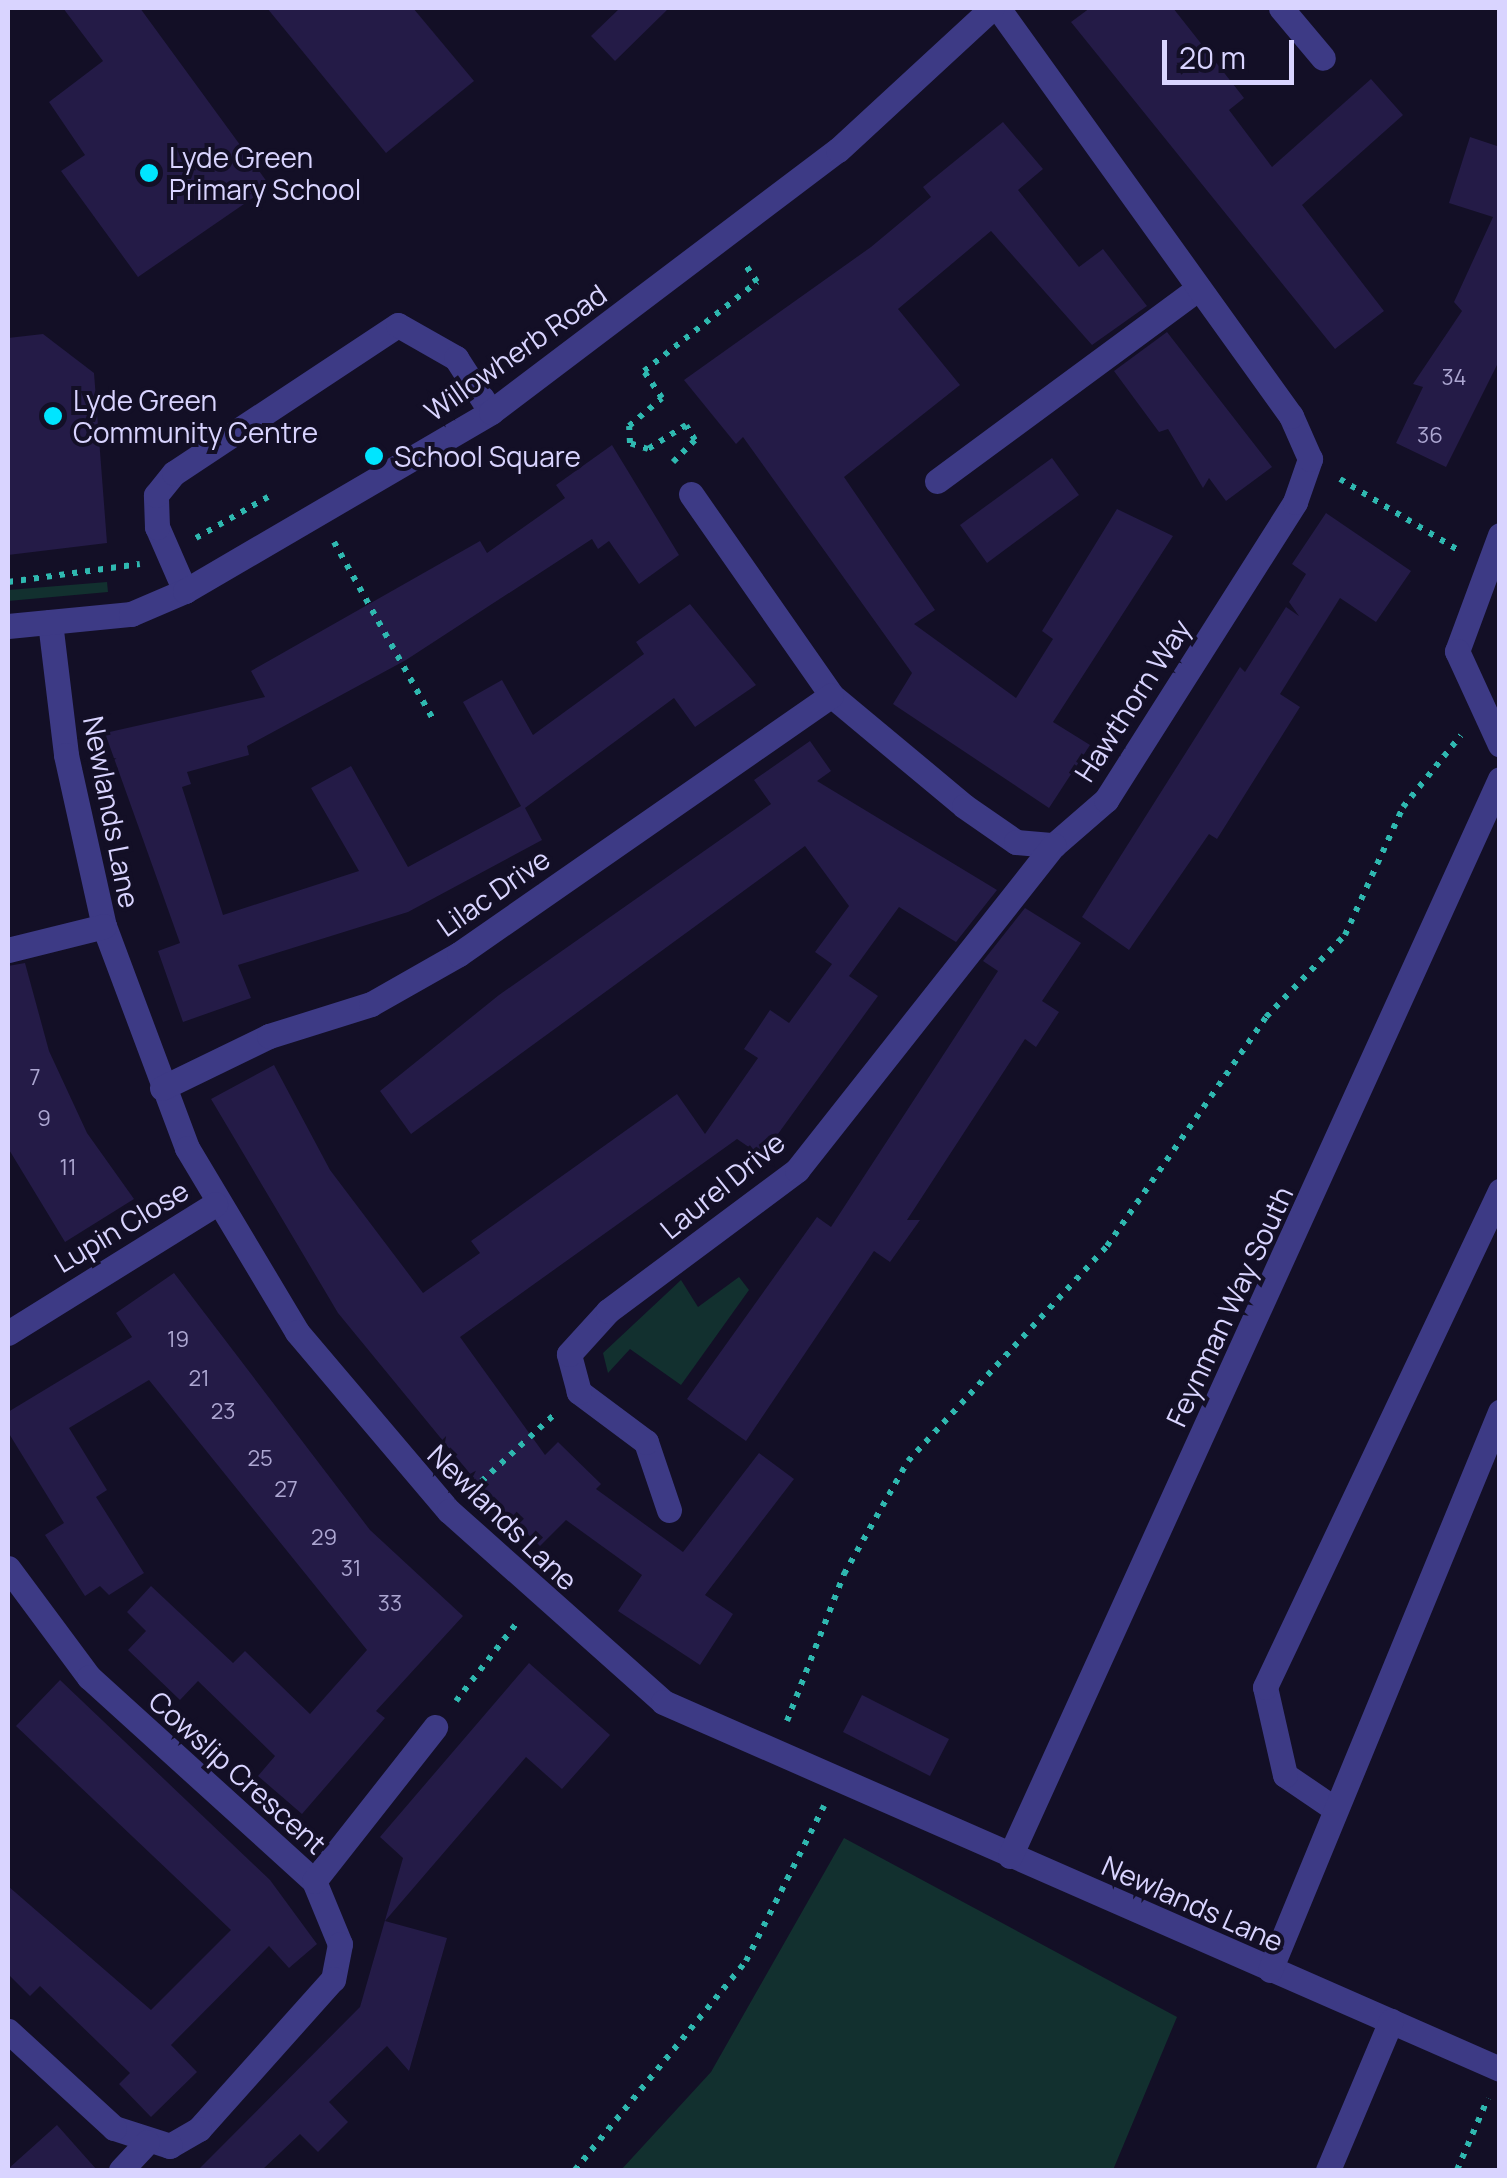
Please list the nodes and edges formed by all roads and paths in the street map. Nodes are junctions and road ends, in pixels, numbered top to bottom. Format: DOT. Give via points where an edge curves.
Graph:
graph roads {
  1 [pos="995,8"];
  2 [pos="1281,8"];
  3 [pos="1323,58"];
  4 [pos="726,238"];
  5 [pos="1199,288"];
  6 [pos="491,412"];
  7 [pos="1310,459"];
  8 [pos="937,480"];
  9 [pos="286,488"];
  10 [pos="691,494"];
  11 [pos="318,515"];
  12 [pos="1500,535"];
  13 [pos="1445,542"];
  14 [pos="166,554"];
  15 [pos="8,582"];
  16 [pos="185,591"];
  17 [pos="50,622"];
  18 [pos="8,626"];
  19 [pos="832,695"];
  20 [pos="434,721"];
  21 [pos="1498,734"];
  22 [pos="1500,779"];
  23 [pos="1054,845"];
  24 [pos="104,926"];
  25 [pos="8,950"];
  26 [pos="162,1088"];
  27 [pos="1500,1190"];
  28 [pos="215,1204"];
  29 [pos="8,1332"];
  30 [pos="579,1392"];
  31 [pos="1500,1412"];
  32 [pos="669,1510"];
  33 [pos="449,1511"];
  34 [pos="8,1568"];
  35 [pos="536,1594"];
  36 [pos="436,1727"];
  37 [pos="775,1752"];
  38 [pos="837,1780"];
  39 [pos="1335,1809"];
  40 [pos="1010,1856"];
  41 [pos="314,1880"];
  42 [pos="1270,1970"];
  43 [pos="1392,2021"];
  44 [pos="8,2031"];
  45 [pos="1496,2079"];
  46 [pos="147,2142"];
  47 [pos="121,2170"];
  48 [pos="575,2170"];
  49 [pos="1328,2170"];
  50 [pos="1457,2170"];
  1 -- 4 [label="street, Willowherb Road" via="940,64"];
  1 -- 5 [label="street"];
  2 -- 3 [label="street"];
  4 -- 6 [label="street, Willowherb Road"];
  4 -- 10 [label="path" via="758,282 644,371 662,398 627,434 648,448 677,427 693,430 690,448 656,481 668,499"];
  5 -- 7 [label="street" via="1291,416"];
  5 -- 8 [label="street"];
  6 -- 11 [label="street, Willowherb Road"];
  6 -- 14 [label="street" via="456,358 398,325 174,473 156,495"];
  7 -- 13 [label="path"];
  7 -- 23 [label="street, Hawthorn Way" via="1294,502 1106,800"];
  9 -- 14 [label="path"];
  10 -- 19 [label="street"];
  11 -- 16 [label="street, Willowherb Road"];
  11 -- 20 [label="path"];
  12 -- 21 [label="street" via="1458,651"];
  14 -- 15 [label="path" via="104,573"];
  14 -- 16 [label="street"];
  16 -- 17 [label="street, Willowherb Road" via="130,614"];
  17 -- 18 [label="street, Willowherb Road"];
  17 -- 24 [label="street, Newlands Lane" via="66,756"];
  19 -- 23 [label="street" via="1016,842"];
  19 -- 26 [label="street, Lilac Drive" via="459,954 371,1004 270,1036"];
  21 -- 37 [label="path" via="1457,737 1404,807 1345,936 1266,1018 1107,1246 908,1461 844,1574"];
  22 -- 40 [label="street, Feynman Way South"];
  23 -- 30 [label="street, Laurel Drive" via="797,1170 608,1311 569,1354"];
  24 -- 25 [label="street"];
  24 -- 26 [label="street, Newlands Lane"];
  26 -- 28 [label="street, Newlands Lane"];
  27 -- 39 [label="street" via="1265,1687 1285,1775"];
  28 -- 29 [label="street, Lupin Close"];
  28 -- 33 [label="street, Newlands Lane" via="307,1346"];
  30 -- 32 [label="street" via="646,1442"];
  30 -- 33 [label="path"];
  31 -- 39 [label="street"];
  33 -- 35 [label="street, Newlands Lane"];
  34 -- 41 [label="street, Cowslip Crescent" via="89,1677"];
  35 -- 36 [label="path"];
  35 -- 37 [label="street, Newlands Lane" via="663,1702"];
  36 -- 41 [label="street"];
  37 -- 38 [label="street, Newlands Lane"];
  38 -- 40 [label="street, Newlands Lane"];
  38 -- 48 [label="path" via="746,1961"];
  39 -- 42 [label="street"];
  40 -- 42 [label="street, Newlands Lane"];
  41 -- 46 [label="street, Cowslip Crescent" via="335,1918 333,1979 199,2129 170,2146"];
  42 -- 43 [label="street, Newlands Lane"];
  43 -- 45 [label="street, Newlands Lane"];
  43 -- 49 [label="street"];
  44 -- 46 [label="street" via="114,2128"];
  45 -- 50 [label="path"];
  46 -- 47 [label="street"];
}
